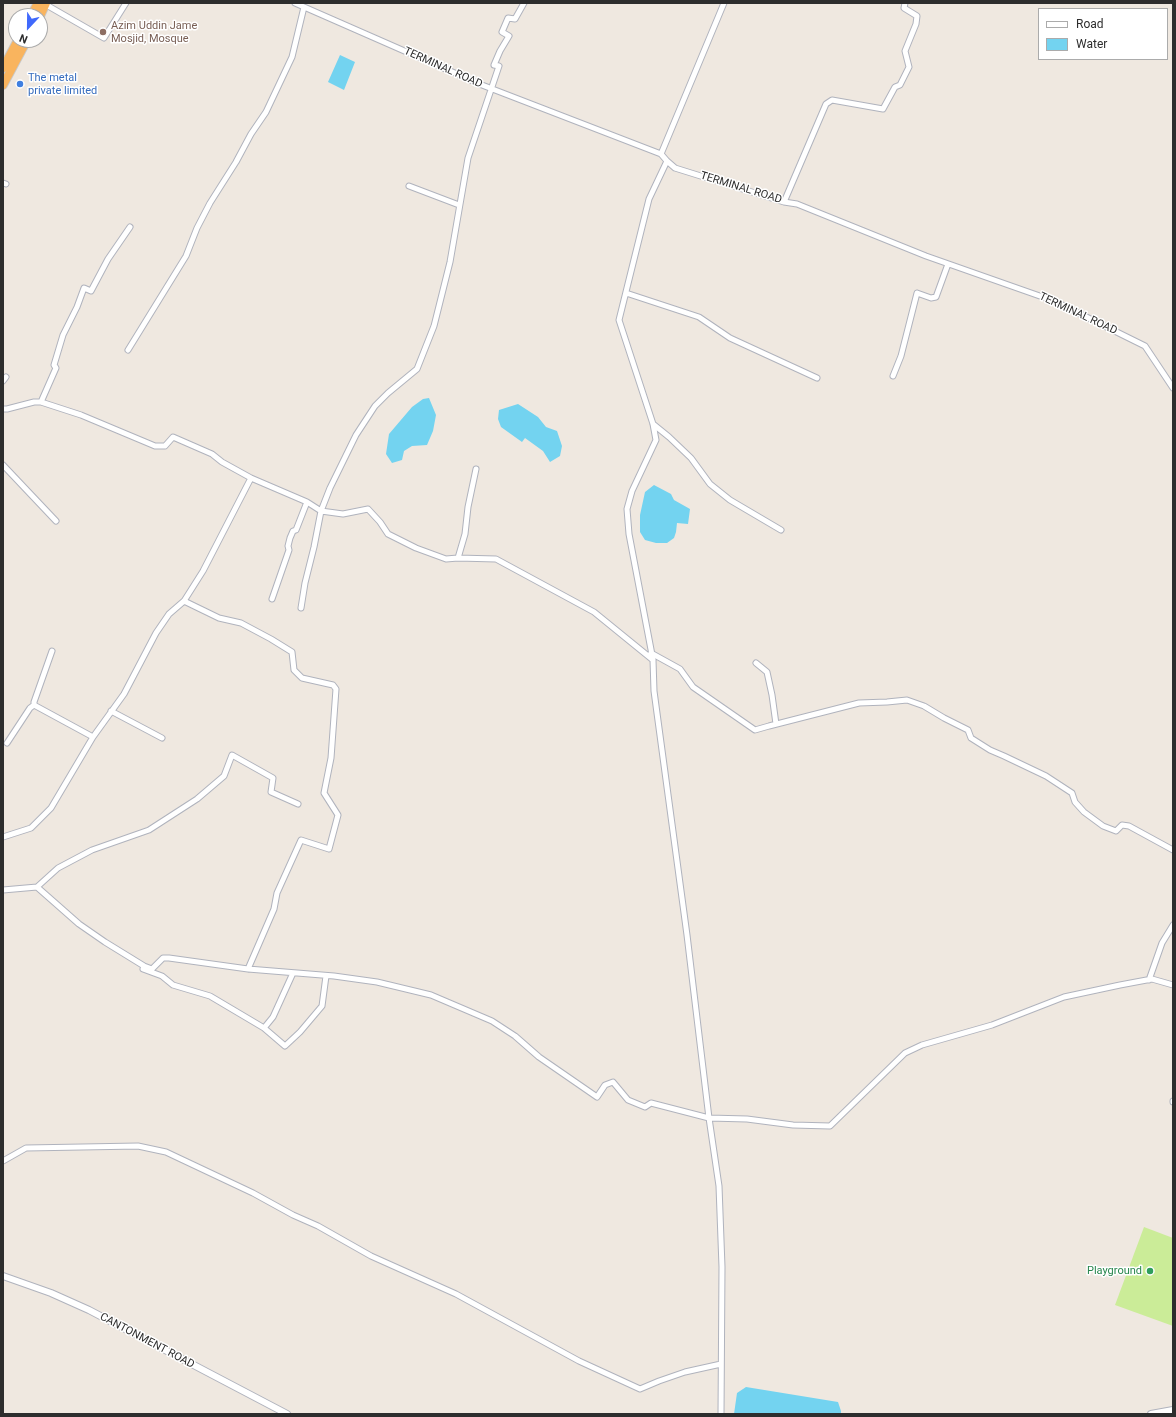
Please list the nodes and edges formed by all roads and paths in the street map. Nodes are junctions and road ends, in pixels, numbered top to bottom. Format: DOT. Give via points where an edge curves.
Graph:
graph roads {
  1 [pos="43,3"];
  2 [pos="126,3"];
  3 [pos="295,3"];
  4 [pos="524,3"];
  5 [pos="724,3"];
  6 [pos="905,3"];
  7 [pos="304,7"];
  8 [pos="14,48"];
  9 [pos="23,48"];
  10 [pos="3,68"];
  11 [pos="3,85"];
  12 [pos="490,89"];
  13 [pos="661,154"];
  14 [pos="667,161"];
  15 [pos="410,186"];
  16 [pos="784,202"];
  17 [pos="459,206"];
  18 [pos="130,228"];
  19 [pos="948,264"];
  20 [pos="626,293"];
  21 [pos="128,350"];
  22 [pos="893,376"];
  23 [pos="817,378"];
  24 [pos="1173,388"];
  25 [pos="41,402"];
  26 [pos="3,409"];
  27 [pos="653,424"];
  28 [pos="3,465"];
  29 [pos="476,469"];
  30 [pos="250,478"];
  31 [pos="307,502"];
  32 [pos="321,511"];
  33 [pos="56,520"];
  34 [pos="781,530"];
  35 [pos="458,558"];
  36 [pos="184,600"];
  37 [pos="272,600"];
  38 [pos="301,608"];
  39 [pos="52,652"];
  40 [pos="651,653"];
  41 [pos="653,660"];
  42 [pos="756,662"];
  43 [pos="34,705"];
  44 [pos="111,711"];
  45 [pos="776,724"];
  46 [pos="93,736"];
  47 [pos="162,738"];
  48 [pos="7,743"];
  49 [pos="298,804"];
  50 [pos="3,838"];
  51 [pos="1173,850"];
  52 [pos="37,887"];
  53 [pos="3,890"];
  54 [pos="1173,925"];
  55 [pos="144,966"];
  56 [pos="248,969"];
  57 [pos="293,973"];
  58 [pos="326,976"];
  59 [pos="1149,980"];
  60 [pos="1173,985"];
  61 [pos="264,1028"];
  62 [pos="709,1118"];
  63 [pos="3,1161"];
  64 [pos="3,1276"];
  65 [pos="721,1364"];
  66 [pos="1173,1410"];
  67 [pos="288,1414"];
  68 [pos="721,1414"];
  69 [pos="1151,1414"];
  1 -- 2 [label="street" via="104,38"];
  3 -- 7 [label="street, TERMINAL ROAD"];
  4 -- 12 [label="street" via="515,19 508,18 502,32 509,36 494,65 499,66"];
  5 -- 13 [label="street"];
  6 -- 16 [label="street" via="904,8 917,16 905,51 909,68 900,85 895,87 883,109 832,100 826,104"];
  7 -- 12 [label="street, TERMINAL ROAD"];
  7 -- 21 [label="street" via="292,57 266,112 210,203 186,256"];
  8 -- 10 [label="highway"];
  9 -- 11 [label="highway"];
  12 -- 13 [label="street, TERMINAL ROAD"];
  12 -- 17 [label="street" via="468,158"];
  13 -- 14 [label="street, TERMINAL ROAD"];
  14 -- 16 [label="street, TERMINAL ROAD" via="675,168"];
  14 -- 20 [label="street" via="649,199"];
  15 -- 17 [label="street"];
  16 -- 19 [label="street, TERMINAL ROAD" via="797,204"];
  17 -- 32 [label="street" via="442,298 417,369 388,393 368,416 350,447"];
  18 -- 25 [label="street" via="108,259 92,291 84,288 63,335 54,365 56,368"];
  19 -- 22 [label="street" via="936,297 931,298 917,293 901,356"];
  19 -- 24 [label="street, TERMINAL ROAD" via="1054,301 1145,346"];
  20 -- 23 [label="street" via="699,317 730,338"];
  20 -- 27 [label="street" via="619,320"];
  25 -- 26 [label="street"];
  25 -- 30 [label="street" via="81,415 154,446 164,446 173,437 212,454"];
  27 -- 34 [label="street" via="691,458 710,484 730,500"];
  27 -- 40 [label="street" via="656,440 632,491 627,509 629,534"];
  28 -- 33 [label="street"];
  29 -- 35 [label="street" via="465,534"];
  30 -- 31 [label="street"];
  30 -- 36 [label="street" via="203,571"];
  31 -- 32 [label="street"];
  31 -- 37 [label="street" via="296,530 290,538 289,550"];
  32 -- 35 [label="street" via="343,514 368,509 388,534 446,560"];
  32 -- 38 [label="street"];
  35 -- 41 [label="street" via="496,559 594,612"];
  36 -- 44 [label="street" via="169,614 124,694"];
  36 -- 56 [label="street" via="219,618 241,623 271,639 292,652 294,670 302,678 333,685 336,689 332,758 324,793 338,814 329,849 300,840 277,893 274,910"];
  39 -- 43 [label="street"];
  40 -- 41 [label="street"];
  40 -- 45 [label="street" via="680,669 693,687 755,730"];
  41 -- 62 [label="street" via="654,692 705,1070"];
  42 -- 45 [label="street" via="767,672"];
  43 -- 46 [label="street"];
  43 -- 48 [label="street"];
  44 -- 46 [label="street"];
  44 -- 47 [label="street"];
  45 -- 51 [label="street" via="859,703 907,700 924,706 968,730 971,738 990,750 1046,776 1072,793 1075,802 1084,812 1103,826 1116,831 1122,825 1129,826"];
  46 -- 50 [label="street" via="51,808 31,828"];
  49 -- 52 [label="street" via="271,792 273,778 232,755 224,776 198,799 149,830 92,850 65,864"];
  52 -- 53 [label="street"];
  52 -- 55 [label="street" via="79,924"];
  54 -- 59 [label="street" via="1162,943"];
  55 -- 56 [label="street" via="152,969 163,958 169,958"];
  55 -- 61 [label="street" via="143,969 162,976 173,985 210,996"];
  56 -- 57 [label="street"];
  57 -- 58 [label="street"];
  57 -- 61 [label="street" via="273,1017"];
  58 -- 61 [label="street" via="322,1006 284,1046"];
  58 -- 62 [label="street" via="377,982 431,995 479,1015 515,1036 596,1097 605,1085 613,1082 628,1100 645,1107 651,1104"];
  59 -- 60 [label="street"];
  59 -- 62 [label="street" via="1064,997 992,1025 905,1053 830,1126"];
  62 -- 65 [label="street" via="720,1200"];
  63 -- 65 [label="street" via="26,1148 138,1146 166,1152 253,1193 371,1256 456,1294 573,1357 640,1389 685,1372"];
  64 -- 67 [label="street, CANTONMENT ROAD" via="89,1310"];
  65 -- 68 [label="street"];
  66 -- 69 [label="street"];
}
